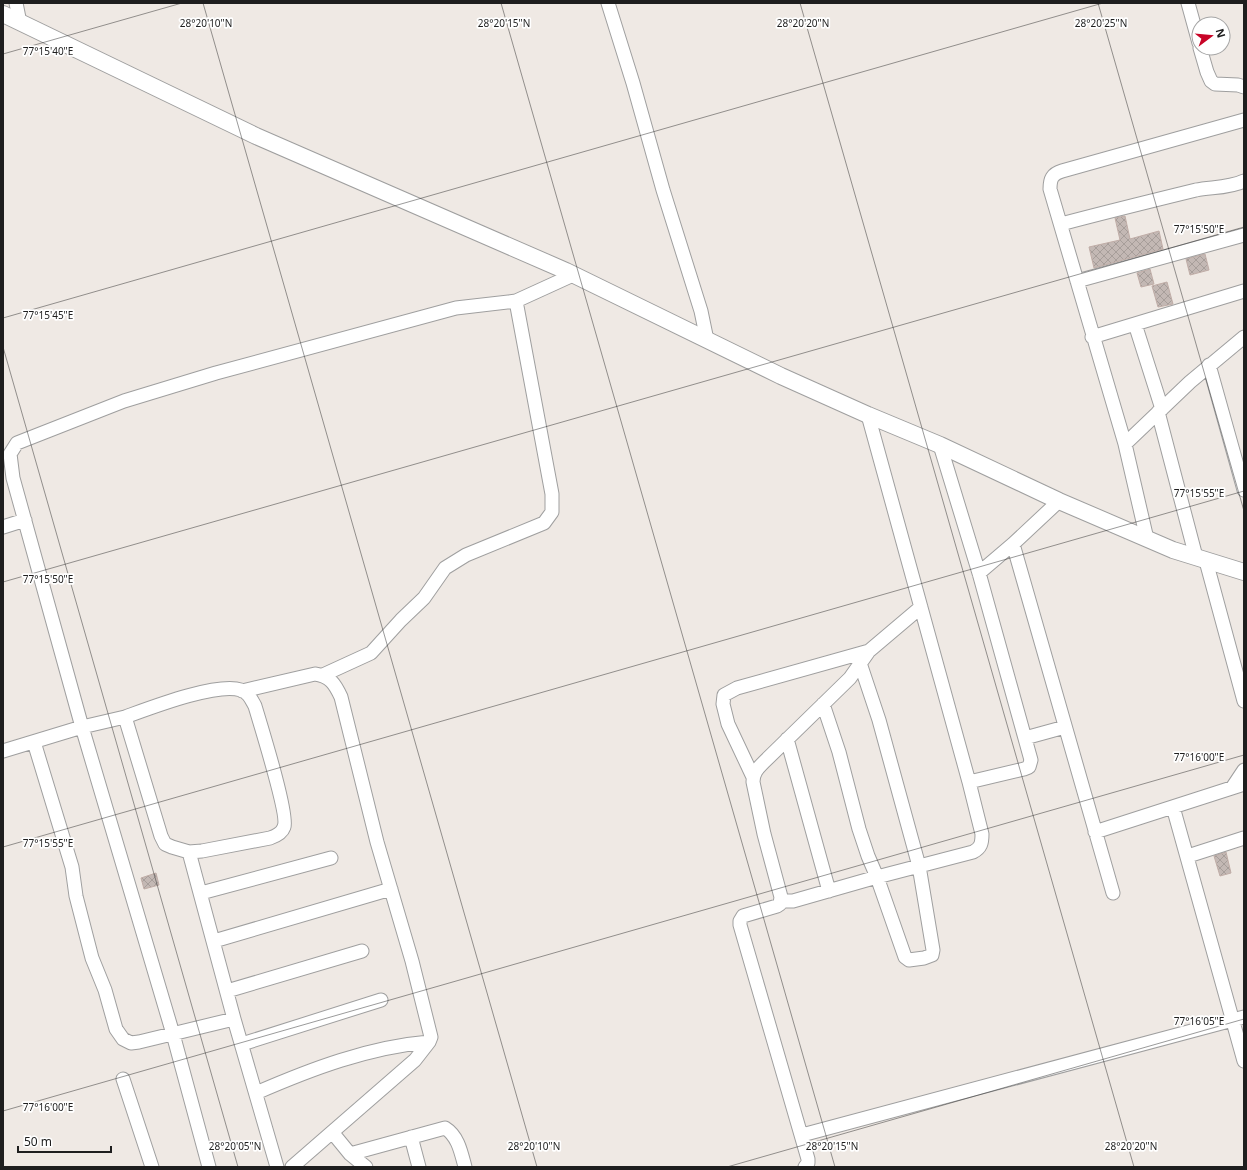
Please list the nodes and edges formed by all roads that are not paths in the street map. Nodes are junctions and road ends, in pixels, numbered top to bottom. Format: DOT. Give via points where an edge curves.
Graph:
graph roads {
  1 [pos="16,3"];
  2 [pos="608,3"];
  3 [pos="1188,3"];
  4 [pos="3,14"];
  5 [pos="1192,16"];
  6 [pos="20,23"];
  7 [pos="1202,56"];
  8 [pos="1244,88"];
  9 [pos="1244,120"];
  10 [pos="1244,181"];
  11 [pos="1061,224"];
  12 [pos="1244,235"];
  13 [pos="573,275"];
  14 [pos="1077,281"];
  15 [pos="1244,291"];
  16 [pos="516,301"];
  17 [pos="1135,324"];
  18 [pos="1092,337"];
  19 [pos="1244,339"];
  20 [pos="707,340"];
  21 [pos="1209,365"];
  22 [pos="1160,410"];
  23 [pos="868,415"];
  24 [pos="1125,444"];
  25 [pos="940,445"];
  26 [pos="8,479"];
  27 [pos="1244,490"];
  28 [pos="1059,501"];
  29 [pos="25,520"];
  30 [pos="3,527"];
  31 [pos="1147,539"];
  32 [pos="1013,544"];
  33 [pos="1201,559"];
  34 [pos="1244,572"];
  35 [pos="979,573"];
  36 [pos="921,608"];
  37 [pos="869,651"];
  38 [pos="860,663"];
  39 [pos="323,675"];
  40 [pos="242,691"];
  41 [pos="1244,701"];
  42 [pos="823,704"];
  43 [pos="125,717"];
  44 [pos="82,727"];
  45 [pos="1065,727"];
  46 [pos="1025,738"];
  47 [pos="787,739"];
  48 [pos="34,742"];
  49 [pos="3,751"];
  50 [pos="1244,770"];
  51 [pos="753,777"];
  52 [pos="969,782"];
  53 [pos="1238,786"];
  54 [pos="1174,807"];
  55 [pos="1095,832"];
  56 [pos="1244,838"];
  57 [pos="189,852"];
  58 [pos="1188,856"];
  59 [pos="331,858"];
  60 [pos="919,866"];
  61 [pos="877,877"];
  62 [pos="391,889"];
  63 [pos="829,891"];
  64 [pos="201,893"];
  65 [pos="1113,893"];
  66 [pos="781,901"];
  67 [pos="214,941"];
  68 [pos="362,951"];
  69 [pos="227,991"];
  70 [pos="381,1000"];
  71 [pos="1238,1018"];
  72 [pos="234,1019"];
  73 [pos="173,1034"];
  74 [pos="429,1042"];
  75 [pos="242,1044"];
  76 [pos="1244,1061"];
  77 [pos="123,1079"];
  78 [pos="256,1094"];
  79 [pos="332,1132"];
  80 [pos="802,1135"];
  81 [pos="411,1137"];
  82 [pos="350,1154"];
  83 [pos="152,1167"];
  84 [pos="210,1167"];
  85 [pos="277,1167"];
  86 [pos="292,1167"];
  87 [pos="366,1167"];
  88 [pos="419,1167"];
  89 [pos="466,1167"];
  90 [pos="805,1167"];
  1 -- 6 [label="street"];
  2 -- 20 [label="street" via="701,311"];
  3 -- 5 [label="street"];
  4 -- 6 [label="street"];
  6 -- 13 [label="street" via="256,136"];
  7 -- 8 [label="street" via="1211,81 1215,84 1238,85"];
  9 -- 11 [label="street" via="1057,172 1053,175 1050,188"];
  10 -- 11 [label="street" via="1144,202"];
  11 -- 14 [label="street"];
  12 -- 14 [label="street"];
  13 -- 16 [label="street"];
  13 -- 20 [label="street"];
  14 -- 18 [label="street"];
  15 -- 17 [label="street"];
  16 -- 26 [label="street" via="456,308 216,373 124,401 17,443 10,454"];
  16 -- 39 [label="street" via="552,494 552,512 544,523 466,555 445,568 424,598 371,653"];
  17 -- 18 [label="street"];
  17 -- 22 [label="street"];
  18 -- 24 [label="street"];
  19 -- 21 [label="street"];
  20 -- 23 [label="street"];
  21 -- 22 [label="street"];
  21 -- 27 [label="street"];
  22 -- 24 [label="street"];
  22 -- 33 [label="street"];
  23 -- 25 [label="street"];
  23 -- 36 [label="street"];
  24 -- 31 [label="street"];
  25 -- 28 [label="street"];
  25 -- 35 [label="street"];
  26 -- 29 [label="street"];
  28 -- 31 [label="street"];
  28 -- 32 [label="street"];
  29 -- 30 [label="street"];
  29 -- 44 [label="street"];
  31 -- 33 [label="street"];
  32 -- 35 [label="street"];
  32 -- 45 [label="street"];
  33 -- 34 [label="street"];
  33 -- 41 [label="street"];
  35 -- 46 [label="street"];
  36 -- 37 [label="street"];
  36 -- 52 [label="street"];
  37 -- 38 [label="street"];
  37 -- 51 [label="street" via="737,688 724,695 723,704 728,724"];
  38 -- 42 [label="street" via="850,678"];
  38 -- 60 [label="street" via="877,714"];
  39 -- 40 [label="street" via="315,674"];
  39 -- 62 [label="street" via="330,679 341,697"];
  40 -- 43 [label="street" via="210,691"];
  40 -- 57 [label="street" via="250,696 255,706 276,781 285,827 279,834 270,838"];
  42 -- 47 [label="street"];
  42 -- 61 [label="street" via="834,734 858,829"];
  43 -- 44 [label="street"];
  43 -- 57 [label="street" via="161,836 165,844"];
  44 -- 48 [label="street"];
  44 -- 73 [label="street"];
  45 -- 46 [label="street"];
  45 -- 55 [label="street"];
  46 -- 52 [label="street" via="1031,760 1029,767"];
  47 -- 51 [label="street" via="758,767"];
  47 -- 63 [label="street"];
  48 -- 49 [label="street"];
  48 -- 73 [label="street" via="72,867 76,896 92,958 105,990 116,1029 123,1039 131,1043"];
  50 -- 53 [label="street"];
  51 -- 66 [label="street"];
  52 -- 60 [label="street" via="982,834 981,846 974,852"];
  53 -- 54 [label="street"];
  54 -- 55 [label="street"];
  54 -- 58 [label="street"];
  55 -- 65 [label="street"];
  56 -- 58 [label="street"];
  57 -- 64 [label="street"];
  58 -- 71 [label="street"];
  59 -- 64 [label="street"];
  60 -- 61 [label="street"];
  60 -- 61 [label="street" via="933,950 932,955 924,958 909,960 905,957"];
  61 -- 63 [label="street"];
  62 -- 67 [label="street"];
  62 -- 74 [label="street" via="430,1029"];
  63 -- 66 [label="street" via="790,902"];
  64 -- 67 [label="street"];
  66 -- 80 [label="street" via="777,906 743,916 740,925"];
  67 -- 69 [label="street"];
  68 -- 69 [label="street"];
  69 -- 72 [label="street"];
  70 -- 75 [label="street"];
  71 -- 76 [label="street"];
  71 -- 80 [label="street"];
  72 -- 73 [label="street"];
  72 -- 75 [label="street"];
  73 -- 84 [label="street"];
  74 -- 78 [label="street" via="399,1045 329,1064"];
  74 -- 79 [label="street" via="415,1060"];
  75 -- 78 [label="street"];
  77 -- 83 [label="street"];
  78 -- 85 [label="street"];
  79 -- 82 [label="street"];
  79 -- 86 [label="street"];
  80 -- 90 [label="street" via="808,1158"];
  81 -- 82 [label="street"];
  81 -- 88 [label="street"];
  81 -- 89 [label="street" via="445,1128 456,1138"];
  82 -- 87 [label="street"];
}
